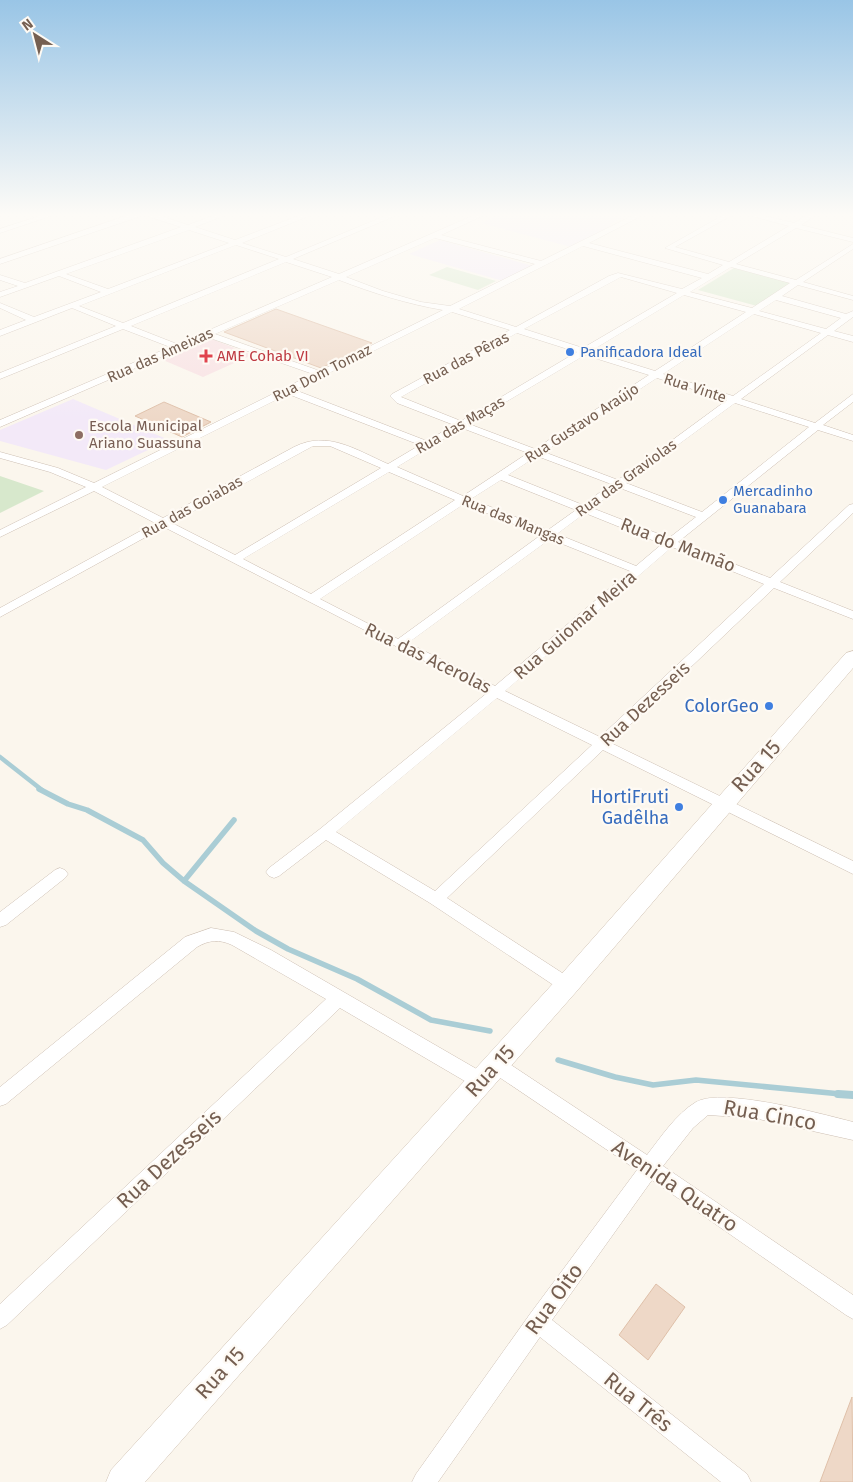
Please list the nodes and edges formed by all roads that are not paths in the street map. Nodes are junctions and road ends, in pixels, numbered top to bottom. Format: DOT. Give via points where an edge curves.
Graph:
graph roads {
  1 [pos="14,282"];
  2 [pos="36,282"];
  3 [pos="82,282"];
  4 [pos="135,282"];
  5 [pos="231,282"];
  6 [pos="328,282"];
  7 [pos="354,282"];
  8 [pos="507,282"];
  9 [pos="604,282"];
  10 [pos="652,282"];
  11 [pos="701,282"];
  12 [pos="791,282"];
  13 [pos="800,282"];
  14 [pos="797,284"];
  15 [pos="25,286"];
  16 [pos="109,292"];
  17 [pos="686,292"];
  18 [pos="0,295"];
  19 [pos="776,297"];
  20 [pos="853,298"];
  21 [pos="0,305"];
  22 [pos="72,306"];
  23 [pos="452,310"];
  24 [pos="753,310"];
  25 [pos="850,315"];
  26 [pos="33,320"];
  27 [pos="122,326"];
  28 [pos="516,331"];
  29 [pos="828,332"];
  30 [pos="0,333"];
  31 [pos="207,334"];
  32 [pos="853,339"];
  33 [pos="178,347"];
  34 [pos="584,352"];
  35 [pos="321,374"];
  36 [pos="0,376"];
  37 [pos="656,376"];
  38 [pos="288,391"];
  39 [pos="399,393"];
  40 [pos="853,397"];
  41 [pos="733,400"];
  42 [pos="0,424"];
  43 [pos="460,425"];
  44 [pos="818,427"];
  45 [pos="853,438"];
  46 [pos="426,444"];
  47 [pos="538,452"];
  48 [pos="0,455"];
  49 [pos="389,468"];
  50 [pos="502,476"];
  51 [pos="618,483"];
  52 [pos="94,487"];
  53 [pos="464,500"];
  54 [pos="853,507"];
  55 [pos="583,508"];
  56 [pos="704,516"];
  57 [pos="162,523"];
  58 [pos="0,534"];
  59 [pos="548,534"];
  60 [pos="671,542"];
  61 [pos="234,560"];
  62 [pos="639,571"];
  63 [pos="774,583"];
  64 [pos="311,599"];
  65 [pos="0,613"];
  66 [pos="853,615"];
  67 [pos="399,644"];
  68 [pos="853,657"];
  69 [pos="496,692"];
  70 [pos="602,744"];
  71 [pos="723,803"];
  72 [pos="326,833"];
  73 [pos="853,868"];
  74 [pos="274,872"];
  75 [pos="60,874"];
  76 [pos="436,899"];
  77 [pos="0,921"];
  78 [pos="567,985"];
  79 [pos="338,1000"];
  80 [pos="489,1073"];
  81 [pos="0,1098"];
  82 [pos="689,1118"];
  83 [pos="853,1131"];
  84 [pos="650,1168"];
  85 [pos="853,1308"];
  86 [pos="0,1318"];
  87 [pos="538,1321"];
  88 [pos="123,1482"];
  89 [pos="424,1482"];
  90 [pos="739,1482"];
  1 -- 15 [label="street"];
  2 -- 15 [label="street"];
  3 -- 16 [label="street"];
  4 -- 16 [label="street"];
  5 -- 27 [label="street"];
  6 -- 31 [label="street, Rua das Ameixas"];
  7 -- 23 [label="street, Rua Vinte" via="395,298"];
  8 -- 23 [label="street, Rua Dom Tomaz"];
  9 -- 28 [label="street, Rua das Pêras"];
  10 -- 17 [label="street, Rua das Pêras"];
  11 -- 17 [label="street, Rua das Maças"];
  12 -- 14 [label="street"];
  13 -- 14 [label="street, Rua Gustavo Araújo"];
  14 -- 19 [label="street, Rua Gustavo Araújo"];
  14 -- 20 [label="street"];
  15 -- 18 [label="street"];
  16 -- 22 [label="street"];
  17 -- 24 [label="street"];
  17 -- 34 [label="street, Rua das Maças"];
  19 -- 24 [label="street, Rua Gustavo Araújo"];
  19 -- 25 [label="street"];
  21 -- 26 [label="street"];
  22 -- 26 [label="street"];
  22 -- 27 [label="street"];
  23 -- 28 [label="street, Rua Vinte"];
  23 -- 35 [label="street, Rua Dom Tomaz"];
  24 -- 29 [label="street"];
  24 -- 37 [label="street, Rua Gustavo Araújo"];
  25 -- 29 [label="street, Rua das Graviolas"];
  26 -- 30 [label="street"];
  27 -- 33 [label="street"];
  27 -- 36 [label="street"];
  28 -- 34 [label="street, Rua Vinte"];
  28 -- 39 [label="street, Rua das Pêras"];
  29 -- 32 [label="street"];
  29 -- 41 [label="street, Rua das Graviolas"];
  31 -- 33 [label="street, Rua das Ameixas"];
  31 -- 35 [label="street"];
  33 -- 42 [label="street, Rua das Ameixas"];
  34 -- 37 [label="street, Rua Vinte"];
  34 -- 43 [label="street, Rua das Maças"];
  35 -- 38 [label="street, Rua Dom Tomaz"];
  37 -- 41 [label="street, Rua Vinte"];
  37 -- 47 [label="street, Rua Gustavo Araújo"];
  38 -- 46 [label="street"];
  38 -- 52 [label="street, Rua Dom Tomaz"];
  39 -- 43 [label="street" via="395,397 400,401"];
  40 -- 44 [label="street, Rua Guiomar Meira"];
  41 -- 44 [label="street, Rua Vinte"];
  41 -- 51 [label="street, Rua das Graviolas"];
  43 -- 46 [label="street, Rua das Maças"];
  43 -- 47 [label="street"];
  44 -- 45 [label="street, Rua Vinte"];
  44 -- 56 [label="street, Rua Guiomar Meira"];
  46 -- 49 [label="street, Rua das Maças"];
  47 -- 50 [label="street, Rua Gustavo Araújo"];
  47 -- 51 [label="street"];
  48 -- 52 [label="street, Rua das Acerolas" via="54,470"];
  49 -- 53 [label="street, Rua das Mangas"];
  49 -- 57 [label="street, Rua das Goiabas" via="333,444 312,442"];
  49 -- 61 [label="street, Rua das Maças"];
  50 -- 53 [label="street, Rua Gustavo Araújo"];
  50 -- 55 [label="street, Rua do Mamão"];
  51 -- 55 [label="street, Rua das Graviolas"];
  51 -- 56 [label="street"];
  52 -- 57 [label="street, Rua das Acerolas"];
  52 -- 58 [label="street, Rua Dom Tomaz"];
  53 -- 59 [label="street, Rua das Mangas"];
  53 -- 64 [label="street, Rua Gustavo Araújo"];
  54 -- 63 [label="street, Rua Dezesseis"];
  55 -- 59 [label="street, Rua das Graviolas"];
  55 -- 60 [label="street, Rua do Mamão"];
  56 -- 60 [label="street, Rua Guiomar Meira"];
  57 -- 61 [label="street, Rua das Acerolas"];
  57 -- 65 [label="street, Rua das Goiabas"];
  59 -- 62 [label="street, Rua das Mangas"];
  59 -- 67 [label="street, Rua das Graviolas"];
  60 -- 62 [label="street, Rua Guiomar Meira"];
  60 -- 63 [label="street, Rua do Mamão"];
  61 -- 64 [label="street, Rua das Acerolas"];
  62 -- 69 [label="street, Rua Guiomar Meira"];
  63 -- 66 [label="street, Rua do Mamão"];
  63 -- 70 [label="street, Rua Dezesseis"];
  64 -- 67 [label="street, Rua das Acerolas"];
  67 -- 69 [label="street, Rua das Acerolas"];
  68 -- 71 [label="main road, Rua 15"];
  69 -- 70 [label="street, Rua das Acerolas"];
  69 -- 72 [label="street, Rua Guiomar Meira"];
  70 -- 71 [label="street, Rua das Acerolas"];
  70 -- 76 [label="street, Rua Dezesseis"];
  71 -- 73 [label="street, Rua das Acerolas"];
  71 -- 78 [label="main road, Rua 15"];
  72 -- 74 [label="street, Rua Guiomar Meira"];
  72 -- 76 [label="street"];
  75 -- 77 [label="street"];
  76 -- 78 [label="street"];
  78 -- 80 [label="main road, Rua 15"];
  79 -- 80 [label="street, Avenida Quatro"];
  79 -- 81 [label="street, Avenida Quatro" via="265,955 224,935 205,934"];
  79 -- 86 [label="street, Rua Dezesseis"];
  80 -- 84 [label="street, Avenida Quatro"];
  80 -- 88 [label="main road, Rua 15"];
  82 -- 83 [label="street, Rua Cinco" via="712,1105 758,1110"];
  82 -- 84 [label="street, Rua Oito"];
  84 -- 85 [label="street, Avenida Quatro"];
  84 -- 87 [label="street, Rua Oito"];
  87 -- 89 [label="street, Rua Oito"];
  87 -- 90 [label="street, Rua Três"];
}
